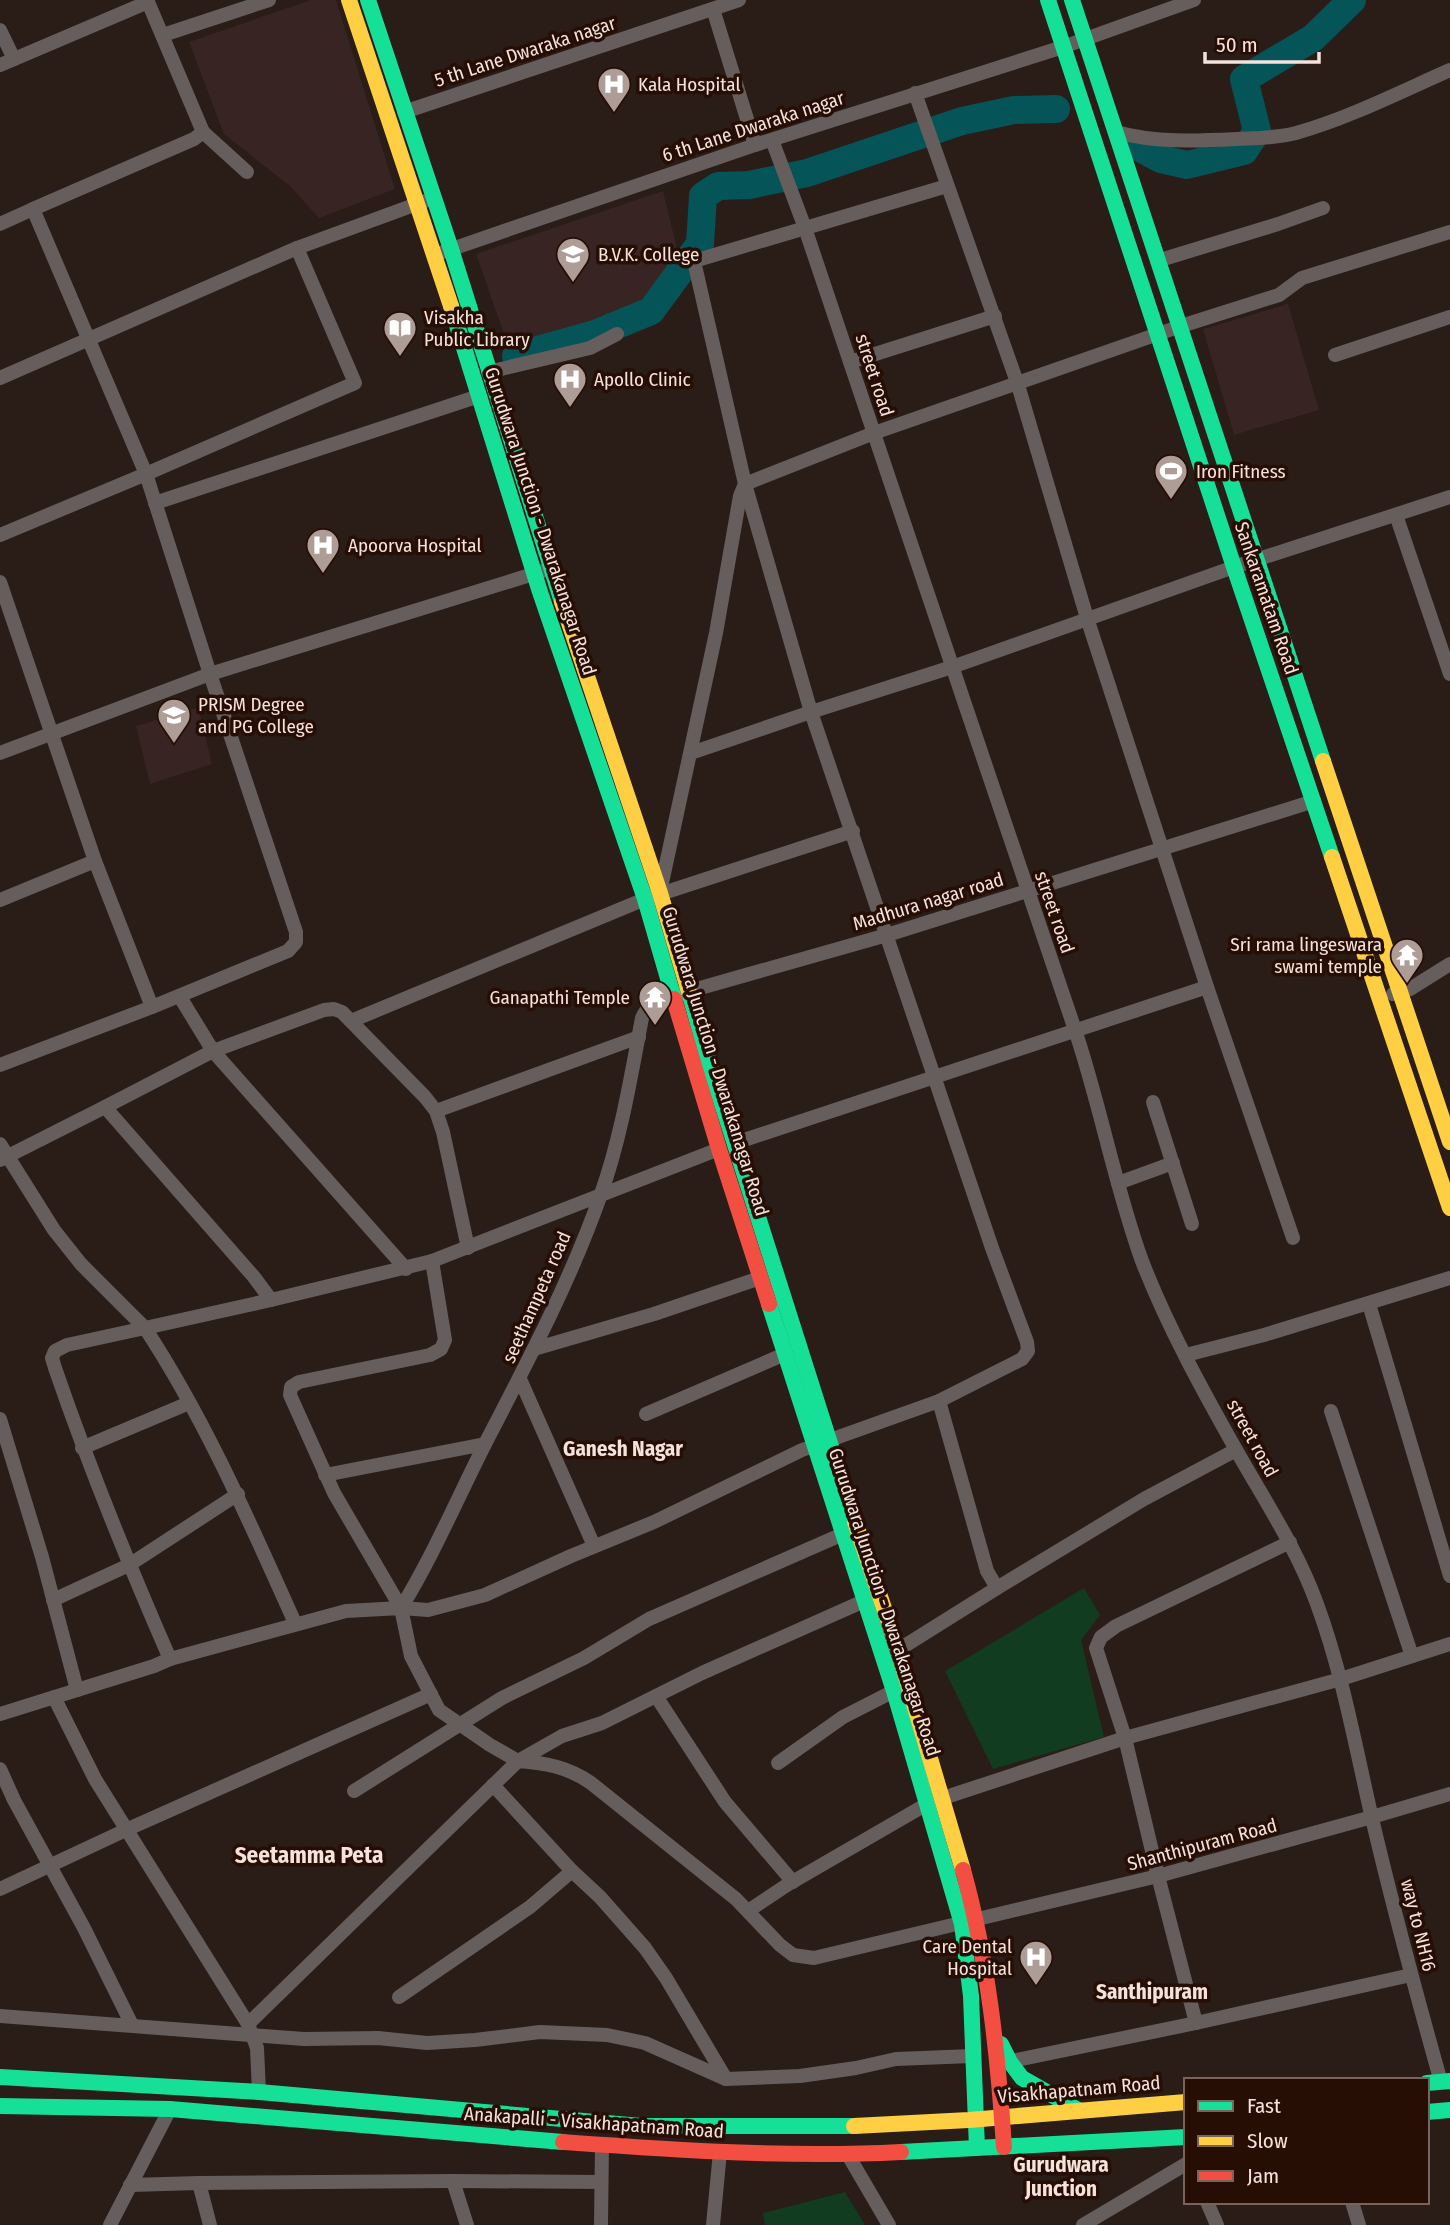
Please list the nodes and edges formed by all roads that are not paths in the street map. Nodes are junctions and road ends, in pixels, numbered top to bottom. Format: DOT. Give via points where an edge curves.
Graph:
graph roads {
  1 [pos="269,0"];
  2 [pos="349,0"];
  3 [pos="368,0"];
  4 [pos="739,0"];
  5 [pos="1048,0"];
  6 [pos="1072,0"];
  7 [pos="1194,0"];
  8 [pos="148,1"];
  9 [pos="713,9"];
  10 [pos="0,30"];
  11 [pos="163,36"];
  12 [pos="1085,40"];
  13 [pos="1063,47"];
  14 [pos="7,62"];
  15 [pos="1450,70"];
  16 [pos="915,93"];
  17 [pos="404,112"];
  18 [pos="203,132"];
  19 [pos="1116,132"];
  20 [pos="772,140"];
  21 [pos="755,145"];
  22 [pos="247,172"];
  23 [pos="947,186"];
  24 [pos="425,201"];
  25 [pos="1323,208"];
  26 [pos="33,209"];
  27 [pos="0,224"];
  28 [pos="805,228"];
  29 [pos="1450,232"];
  30 [pos="297,248"];
  31 [pos="451,249"];
  32 [pos="435,254"];
  33 [pos="1157,261"];
  34 [pos="995,316"];
  35 [pos="1450,317"];
  36 [pos="1178,327"];
  37 [pos="617,334"];
  38 [pos="1158,334"];
  39 [pos="89,339"];
  40 [pos="1335,355"];
  41 [pos="850,362"];
  42 [pos="488,372"];
  43 [pos="0,377"];
  44 [pos="1018,384"];
  45 [pos="479,396"];
  46 [pos="874,433"];
  47 [pos="146,474"];
  48 [pos="745,484"];
  49 [pos="1450,497"];
  50 [pos="155,503"];
  51 [pos="1396,515"];
  52 [pos="0,535"];
  53 [pos="1255,560"];
  54 [pos="1234,567"];
  55 [pos="551,569"];
  56 [pos="534,574"];
  57 [pos="0,582"];
  58 [pos="1087,618"];
  59 [pos="952,667"];
  60 [pos="210,674"];
  61 [pos="1450,674"];
  62 [pos="811,712"];
  63 [pos="51,734"];
  64 [pos="0,753"];
  65 [pos="691,753"];
  66 [pos="1314,801"];
  67 [pos="853,831"];
  68 [pos="1163,847"];
  69 [pos="95,861"];
  70 [pos="1027,891"];
  71 [pos="652,896"];
  72 [pos="0,900"];
  73 [pos="887,935"];
  74 [pos="1450,964"];
  75 [pos="1208,987"];
  76 [pos="1400,992"];
  77 [pos="680,994"];
  78 [pos="180,997"];
  79 [pos="1381,998"];
  80 [pos="152,1007"];
  81 [pos="351,1021"];
  82 [pos="1076,1031"];
  83 [pos="639,1037"];
  84 [pos="213,1051"];
  85 [pos="0,1065"];
  86 [pos="934,1078"];
  87 [pos="1153,1102"];
  88 [pos="105,1107"];
  89 [pos="436,1111"];
  90 [pos="1450,1142"];
  91 [pos="735,1143"];
  92 [pos="719,1149"];
  93 [pos="2,1154"];
  94 [pos="1172,1163"];
  95 [pos="1118,1183"];
  96 [pos="601,1194"];
  97 [pos="1450,1208"];
  98 [pos="1192,1224"];
  99 [pos="1293,1238"];
  100 [pos="468,1248"];
  101 [pos="432,1261"];
  102 [pos="406,1269"];
  103 [pos="760,1278"];
  104 [pos="1450,1278"];
  105 [pos="271,1300"];
  106 [pos="1369,1304"];
  107 [pos="145,1328"];
  108 [pos="534,1349"];
  109 [pos="785,1354"];
  110 [pos="1186,1355"];
  111 [pos="520,1379"];
  112 [pos="939,1401"];
  113 [pos="189,1403"];
  114 [pos="1331,1410"];
  115 [pos="646,1414"];
  116 [pos="0,1419"];
  117 [pos="821,1443"];
  118 [pos="485,1444"];
  119 [pos="82,1447"];
  120 [pos="1236,1450"];
  121 [pos="325,1475"];
  122 [pos="238,1494"];
  123 [pos="843,1534"];
  124 [pos="1290,1542"];
  125 [pos="594,1546"];
  126 [pos="129,1565"];
  127 [pos="1450,1576"];
  128 [pos="997,1588"];
  129 [pos="53,1600"];
  130 [pos="864,1601"];
  131 [pos="401,1608"];
  132 [pos="295,1623"];
  133 [pos="1450,1644"];
  134 [pos="898,1650"];
  135 [pos="1412,1656"];
  136 [pos="170,1658"];
  137 [pos="1341,1679"];
  138 [pos="77,1690"];
  139 [pos="894,1691"];
  140 [pos="431,1694"];
  141 [pos="656,1696"];
  142 [pos="54,1697"];
  143 [pos="0,1714"];
  144 [pos="460,1725"];
  145 [pos="1125,1738"];
  146 [pos="518,1761"];
  147 [pos="778,1763"];
  148 [pos="0,1769"];
  149 [pos="493,1785"];
  150 [pos="354,1791"];
  151 [pos="1450,1794"];
  152 [pos="943,1798"];
  153 [pos="927,1804"];
  154 [pos="1372,1817"];
  155 [pos="128,1829"];
  156 [pos="50,1866"];
  157 [pos="572,1871"];
  158 [pos="1158,1876"];
  159 [pos="793,1882"];
  160 [pos="0,1889"];
  161 [pos="748,1911"];
  162 [pos="970,1922"];
  163 [pos="1411,1975"];
  164 [pos="399,1997"];
  165 [pos="0,2016"];
  166 [pos="1196,2023"];
  167 [pos="132,2025"];
  168 [pos="250,2029"];
  169 [pos="972,2056"];
  170 [pos="1004,2063"];
  171 [pos="0,2077"];
  172 [pos="726,2079"];
  173 [pos="1440,2082"];
  174 [pos="259,2092"];
  175 [pos="1184,2102"];
  176 [pos="0,2106"];
  177 [pos="170,2109"];
  178 [pos="1078,2110"];
  179 [pos="1450,2110"];
  180 [pos="1429,2112"];
  181 [pos="1003,2116"];
  182 [pos="976,2118"];
  183 [pos="1184,2138"];
  184 [pos="602,2144"];
  185 [pos="1004,2147"];
  186 [pos="977,2148"];
  187 [pos="720,2152"];
  188 [pos="848,2155"];
  189 [pos="1184,2165"];
  190 [pos="453,2181"];
  191 [pos="600,2182"];
  192 [pos="199,2183"];
  193 [pos="130,2185"];
  194 [pos="1208,2204"];
  195 [pos="1353,2204"];
  196 [pos="1107,2210"];
  197 [pos="110,2225"];
  198 [pos="209,2225"];
  199 [pos="467,2225"];
  200 [pos="601,2225"];
  201 [pos="713,2225"];
  202 [pos="888,2225"];
  203 [pos="1083,2225"];
  204 [pos="1115,2225"];
  205 [pos="1217,2225"];
  206 [pos="1359,2225"];
  1 -- 11 [label="street"];
  2 -- 24 [label="main road, Gurudwara Junction - Dwarakanagar Road"];
  3 -- 17 [label="main road, Gurudwara Junction - Dwarakanagar Road"];
  4 -- 9 [label="street, 5 th Lane Dwaraka nagar"];
  5 -- 13 [label="main road, Sankaramatam Road"];
  6 -- 12 [label="main road, Sankaramatam Road"];
  7 -- 12 [label="street, 6 th Lane Dwaraka nagar"];
  8 -- 11 [label="street"];
  8 -- 14 [label="street"];
  9 -- 17 [label="street, 5 th Lane Dwaraka nagar"];
  9 -- 21 [label="street"];
  10 -- 14 [label="street"];
  11 -- 18 [label="street"];
  12 -- 13 [label="street, 6 th Lane Dwaraka nagar"];
  12 -- 19 [label="main road, Sankaramatam Road"];
  13 -- 16 [label="street, 6 th Lane Dwaraka nagar"];
  13 -- 38 [label="main road, Sankaramatam Road"];
  15 -- 19 [label="street" via="1295,133 1162,141"];
  16 -- 20 [label="street, 6 th Lane Dwaraka nagar"];
  16 -- 23 [label="street"];
  17 -- 24 [label="main road, Gurudwara Junction - Dwarakanagar Road"];
  18 -- 22 [label="street"];
  18 -- 26 [label="street"];
  19 -- 33 [label="main road, Sankaramatam Road"];
  20 -- 21 [label="street, 6 th Lane Dwaraka nagar"];
  20 -- 28 [label="street, street road"];
  21 -- 31 [label="street, 6 th Lane Dwaraka nagar"];
  23 -- 28 [label="street"];
  23 -- 34 [label="street"];
  24 -- 30 [label="street"];
  24 -- 31 [label="main road, Gurudwara Junction - Dwarakanagar Road"];
  24 -- 32 [label="main road, Gurudwara Junction - Dwarakanagar Road"];
  25 -- 33 [label="street"];
  26 -- 27 [label="street"];
  26 -- 39 [label="street"];
  28 -- 41 [label="street, street road"];
  28 -- 48 [label="street" via="694,261"];
  29 -- 36 [label="street" via="1302,278 1279,295"];
  30 -- 39 [label="street"];
  30 -- 47 [label="street" via="355,383"];
  31 -- 32 [label="street, 6 th Lane Dwaraka nagar"];
  31 -- 42 [label="main road, Gurudwara Junction - Dwarakanagar Road"];
  32 -- 45 [label="main road, Gurudwara Junction - Dwarakanagar Road"];
  33 -- 36 [label="main road, Sankaramatam Road"];
  34 -- 41 [label="street"];
  34 -- 44 [label="street"];
  35 -- 40 [label="street"];
  36 -- 38 [label="street"];
  36 -- 53 [label="main road, Sankaramatam Road"];
  37 -- 42 [label="street" via="590,348"];
  38 -- 44 [label="street"];
  38 -- 54 [label="main road, Sankaramatam Road"];
  39 -- 43 [label="street"];
  39 -- 47 [label="street"];
  41 -- 46 [label="street, street road"];
  42 -- 55 [label="main road, Gurudwara Junction - Dwarakanagar Road"];
  44 -- 46 [label="street"];
  44 -- 58 [label="street"];
  45 -- 50 [label="street"];
  45 -- 56 [label="main road, Gurudwara Junction - Dwarakanagar Road"];
  46 -- 48 [label="street"];
  46 -- 59 [label="street, street road"];
  47 -- 50 [label="street"];
  47 -- 52 [label="street"];
  48 -- 62 [label="street"];
  48 -- 65 [label="street"];
  49 -- 51 [label="street"];
  50 -- 60 [label="street"];
  51 -- 53 [label="street"];
  51 -- 61 [label="street"];
  53 -- 54 [label="street"];
  53 -- 76 [label="main road, Sankaramatam Road"];
  54 -- 58 [label="street"];
  54 -- 66 [label="main road, Sankaramatam Road"];
  55 -- 56 [label="street"];
  55 -- 71 [label="main road, Gurudwara Junction - Dwarakanagar Road"];
  56 -- 60 [label="street"];
  56 -- 71 [label="main road, Gurudwara Junction - Dwarakanagar Road"];
  57 -- 63 [label="street"];
  58 -- 59 [label="street"];
  58 -- 68 [label="street"];
  59 -- 62 [label="street"];
  59 -- 70 [label="street, street road"];
  60 -- 63 [label="street"];
  60 -- 78 [label="street" via="296,942 288,951"];
  62 -- 65 [label="street"];
  62 -- 67 [label="street"];
  63 -- 64 [label="street"];
  63 -- 69 [label="street"];
  65 -- 71 [label="street"];
  66 -- 68 [label="street, Madhura nagar road"];
  66 -- 79 [label="main road, Sankaramatam Road"];
  67 -- 71 [label="street"];
  67 -- 73 [label="street"];
  68 -- 70 [label="street, Madhura nagar road"];
  68 -- 75 [label="street"];
  69 -- 72 [label="street"];
  69 -- 80 [label="street"];
  70 -- 73 [label="street, Madhura nagar road"];
  70 -- 82 [label="street, street road"];
  71 -- 77 [label="main road, Gurudwara Junction - Dwarakanagar Road"];
  71 -- 81 [label="street"];
  73 -- 77 [label="street, Madhura nagar road"];
  73 -- 86 [label="street"];
  74 -- 76 [label="street"];
  75 -- 82 [label="street"];
  75 -- 99 [label="street"];
  76 -- 79 [label="street"];
  76 -- 90 [label="main road, Sankaramatam Road"];
  77 -- 83 [label="street, seethampeta road" via="645,1010"];
  77 -- 91 [label="main road, Gurudwara Junction - Dwarakanagar Road"];
  77 -- 92 [label="main road, Gurudwara Junction - Dwarakanagar Road"];
  78 -- 80 [label="street"];
  78 -- 84 [label="street"];
  79 -- 97 [label="main road, Sankaramatam Road"];
  80 -- 85 [label="street"];
  81 -- 84 [label="street" via="342,1012 324,1010"];
  81 -- 89 [label="street"];
  82 -- 86 [label="street"];
  82 -- 95 [label="street, street road"];
  83 -- 89 [label="street"];
  83 -- 96 [label="street, seethampeta road"];
  84 -- 88 [label="street"];
  84 -- 102 [label="street"];
  86 -- 91 [label="street"];
  86 -- 112 [label="street" via="1028,1351 1021,1359"];
  87 -- 94 [label="street"];
  88 -- 93 [label="street"];
  88 -- 105 [label="street"];
  89 -- 100 [label="street"];
  91 -- 117 [label="main road, Gurudwara Junction - Dwarakanagar Road"];
  92 -- 96 [label="street"];
  92 -- 103 [label="main road, Gurudwara Junction - Dwarakanagar Road"];
  93 -- 107 [label="street" via="80,1264"];
  94 -- 95 [label="street"];
  94 -- 98 [label="street"];
  95 -- 110 [label="street, street road" via="1147,1273"];
  96 -- 100 [label="street"];
  96 -- 108 [label="street, seethampeta road"];
  100 -- 101 [label="street"];
  101 -- 102 [label="street"];
  101 -- 121 [label="street" via="445,1340 441,1349 291,1387 290,1395"];
  102 -- 105 [label="street"];
  103 -- 108 [label="street"];
  103 -- 109 [label="main road, Gurudwara Junction - Dwarakanagar Road"];
  104 -- 106 [label="street"];
  105 -- 107 [label="street"];
  106 -- 110 [label="street"];
  106 -- 127 [label="street"];
  107 -- 113 [label="street"];
  107 -- 119 [label="street" via="55,1351 52,1358"];
  108 -- 111 [label="street, seethampeta road"];
  109 -- 115 [label="street"];
  109 -- 117 [label="main road, Gurudwara Junction - Dwarakanagar Road"];
  110 -- 120 [label="street, street road"];
  111 -- 118 [label="street, seethampeta road"];
  111 -- 125 [label="street"];
  112 -- 117 [label="street"];
  112 -- 128 [label="street" via="987,1571"];
  113 -- 119 [label="street"];
  113 -- 122 [label="street"];
  114 -- 135 [label="street"];
  116 -- 129 [label="street"];
  117 -- 123 [label="main road, Gurudwara Junction - Dwarakanagar Road"];
  117 -- 125 [label="street"];
  117 -- 134 [label="main road, Gurudwara Junction - Dwarakanagar Road"];
  118 -- 121 [label="street"];
  118 -- 131 [label="street, seethampeta road"];
  119 -- 126 [label="street"];
  120 -- 124 [label="street, street road"];
  120 -- 128 [label="street" via="1144,1499"];
  121 -- 131 [label="street"];
  122 -- 126 [label="street"];
  122 -- 132 [label="street"];
  123 -- 130 [label="main road, Gurudwara Junction - Dwarakanagar Road"];
  123 -- 144 [label="street" via="649,1619"];
  124 -- 137 [label="street, street road"];
  124 -- 145 [label="street" via="1101,1637 1096,1648"];
  125 -- 131 [label="street" via="485,1595 428,1610"];
  126 -- 129 [label="street"];
  126 -- 136 [label="street"];
  128 -- 134 [label="street"];
  129 -- 138 [label="street"];
  130 -- 139 [label="main road, Gurudwara Junction - Dwarakanagar Road"];
  130 -- 141 [label="street"];
  131 -- 132 [label="street" via="346,1611"];
  131 -- 140 [label="street" via="411,1656"];
  132 -- 136 [label="street"];
  133 -- 135 [label="street"];
  134 -- 152 [label="main road, Gurudwara Junction - Dwarakanagar Road"];
  135 -- 137 [label="street"];
  136 -- 138 [label="street"];
  137 -- 145 [label="street"];
  137 -- 154 [label="street, street road"];
  138 -- 142 [label="street"];
  139 -- 147 [label="street" via="843,1717"];
  139 -- 153 [label="main road, Gurudwara Junction - Dwarakanagar Road"];
  140 -- 144 [label="street" via="439,1710"];
  140 -- 155 [label="street"];
  141 -- 146 [label="street" via="602,1723 562,1736"];
  141 -- 159 [label="street" via="724,1802"];
  142 -- 143 [label="street"];
  142 -- 155 [label="street"];
  144 -- 146 [label="street"];
  144 -- 150 [label="street"];
  145 -- 152 [label="street"];
  145 -- 158 [label="street"];
  146 -- 149 [label="street"];
  146 -- 161 [label="street, Shanthipuram Road" via="575,1772"];
  148 -- 156 [label="street"];
  149 -- 157 [label="street"];
  149 -- 168 [label="street"];
  151 -- 154 [label="street, Shanthipuram Road"];
  152 -- 162 [label="main road, Gurudwara Junction - Dwarakanagar Road"];
  153 -- 159 [label="street"];
  153 -- 162 [label="main road, Gurudwara Junction - Dwarakanagar Road"];
  154 -- 158 [label="street, Shanthipuram Road"];
  154 -- 163 [label="street, way to NH16"];
  155 -- 156 [label="street"];
  155 -- 168 [label="street"];
  156 -- 160 [label="street"];
  156 -- 167 [label="street"];
  157 -- 164 [label="street" via="530,1907"];
  157 -- 172 [label="street" via="645,1948"];
  158 -- 162 [label="street, Shanthipuram Road"];
  158 -- 166 [label="street"];
  159 -- 161 [label="street"];
  161 -- 162 [label="street, Shanthipuram Road" via="793,1955 814,1958"];
  162 -- 169 [label="main road, Gurudwara Junction - Dwarakanagar Road"];
  162 -- 170 [label="main road, Gurudwara Junction - Dwarakanagar Road"];
  163 -- 166 [label="street"];
  163 -- 173 [label="street, way to NH16"];
  165 -- 167 [label="street"];
  166 -- 170 [label="street"];
  167 -- 168 [label="street"];
  168 -- 172 [label="street" via="304,2039 427,2043 540,2032 607,2035 645,2043"];
  168 -- 174 [label="street" via="257,2048"];
  169 -- 172 [label="street" via="896,2059 800,2076"];
  169 -- 182 [label="main road, Gurudwara Junction - Dwarakanagar Road"];
  170 -- 178 [label="main road"];
  170 -- 181 [label="main road"];
  171 -- 174 [label="main road, Anakapalli - Visakhapatnam Road"];
  174 -- 182 [label="main road, Anakapalli - Visakhapatnam Road" via="641,2126 845,2126"];
  175 -- 178 [label="main road, Visakhapatnam Road"];
  176 -- 177 [label="main road, Anakapalli - Visakhapatnam Road"];
  177 -- 184 [label="main road, Anakapalli - Visakhapatnam Road"];
  177 -- 193 [label="street"];
  178 -- 181 [label="main road, Visakhapatnam Road"];
  179 -- 180 [label="main road"];
  181 -- 182 [label="main road, Visakhapatnam Road"];
  181 -- 185 [label="main road"];
  182 -- 186 [label="main road, Gurudwara Junction - Dwarakanagar Road"];
  183 -- 185 [label="main road, Anakapalli - Visakhapatnam Road"];
  184 -- 187 [label="main road, Anakapalli - Visakhapatnam Road"];
  184 -- 191 [label="street"];
  185 -- 186 [label="main road, Anakapalli - Visakhapatnam Road"];
  186 -- 188 [label="main road, Anakapalli - Visakhapatnam Road"];
  187 -- 188 [label="main road, Anakapalli - Visakhapatnam Road"];
  187 -- 201 [label="street"];
  188 -- 202 [label="street"];
  189 -- 196 [label="street"];
  190 -- 191 [label="street"];
  190 -- 192 [label="street"];
  190 -- 199 [label="street"];
  191 -- 200 [label="street"];
  192 -- 193 [label="street"];
  192 -- 198 [label="street"];
  193 -- 197 [label="street"];
  194 -- 205 [label="street"];
  195 -- 206 [label="street"];
  196 -- 203 [label="street"];
  196 -- 204 [label="street"];
}
